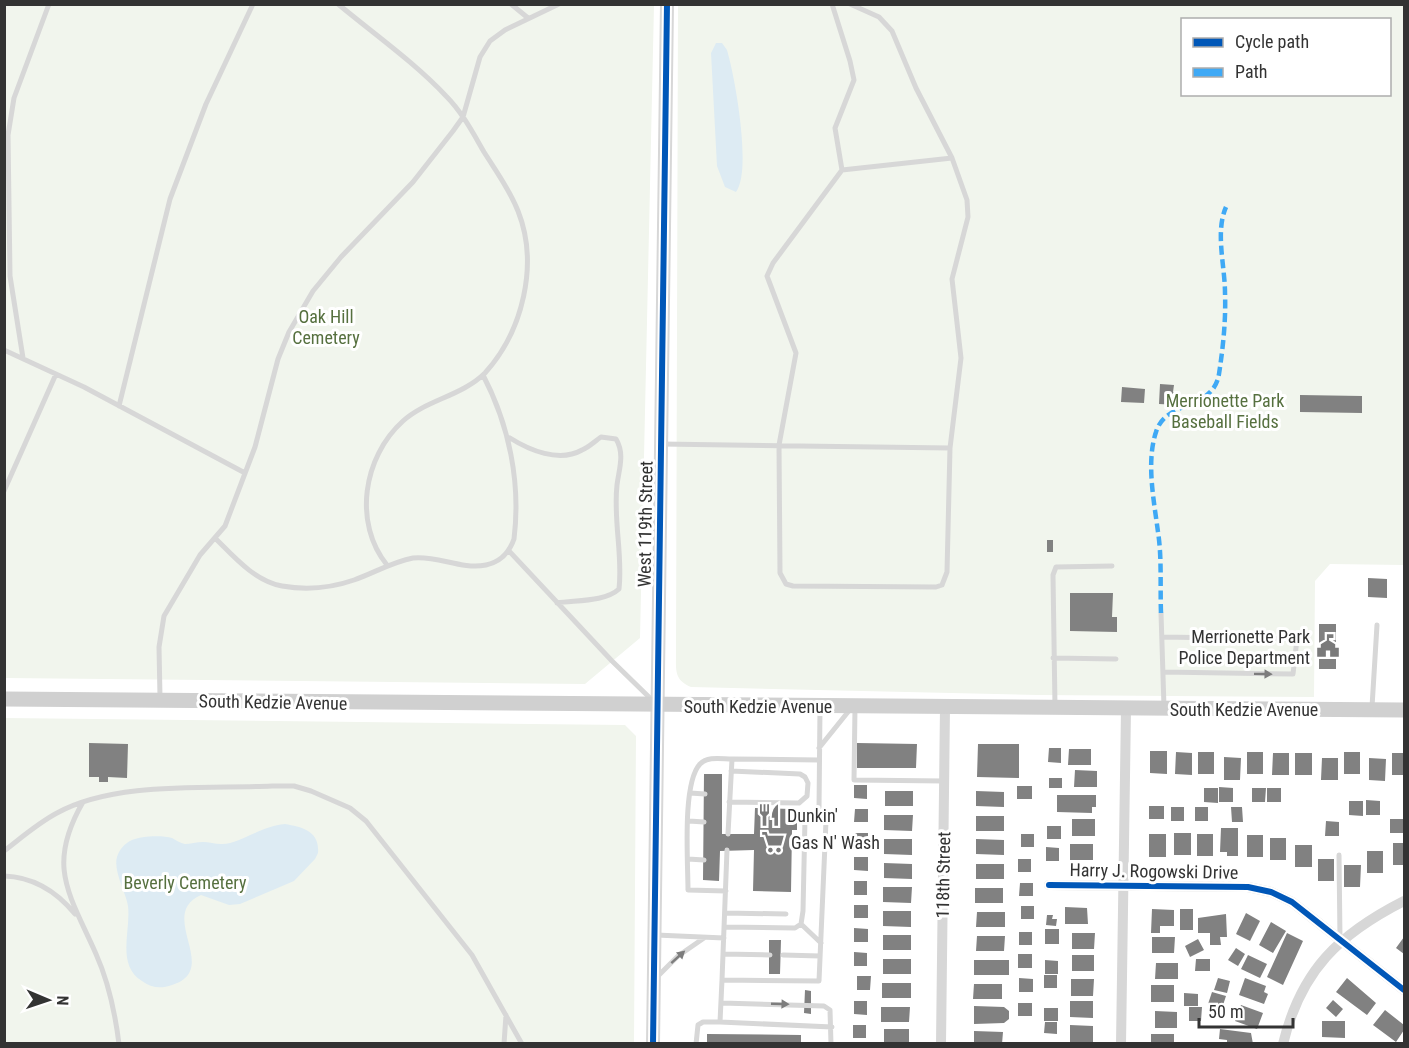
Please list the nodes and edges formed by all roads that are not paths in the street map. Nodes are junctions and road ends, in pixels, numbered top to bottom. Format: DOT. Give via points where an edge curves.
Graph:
graph roads {
  1 [pos="49,4"];
  2 [pos="253,4"];
  3 [pos="338,4"];
  4 [pos="511,4"];
  5 [pos="559,4"];
  6 [pos="667,4"];
  7 [pos="832,4"];
  8 [pos="850,4"];
  9 [pos="528,18"];
  10 [pos="463,117"];
  11 [pos="952,158"];
  12 [pos="842,170"];
  13 [pos="4,350"];
  14 [pos="22,358"];
  15 [pos="56,374"];
  16 [pos="483,375"];
  17 [pos="119,406"];
  18 [pos="510,438"];
  19 [pos="661,444"];
  20 [pos="779,446"];
  21 [pos="950,448"];
  22 [pos="244,473"];
  23 [pos="4,490"];
  24 [pos="216,539"];
  25 [pos="509,551"];
  26 [pos="387,565"];
  27 [pos="1112,566"];
  28 [pos="557,603"];
  29 [pos="1161,613"];
  30 [pos="1377,625"];
  31 [pos="1162,637"];
  32 [pos="1053,658"];
  33 [pos="1116,659"];
  34 [pos="1163,672"];
  35 [pos="4,699"];
  36 [pos="160,700"];
  37 [pos="658,706"];
  38 [pos="820,707"];
  39 [pos="854,707"];
  40 [pos="945,707"];
  41 [pos="1055,708"];
  42 [pos="1126,709"];
  43 [pos="1164,709"];
  44 [pos="1372,710"];
  45 [pos="1404,711"];
  46 [pos="819,748"];
  47 [pos="732,759"];
  48 [pos="819,760"];
  49 [pos="731,771"];
  50 [pos="944,781"];
  51 [pos="690,793"];
  52 [pos="705,794"];
  53 [pos="723,795"];
  54 [pos="730,798"];
  55 [pos="83,802"];
  56 [pos="819,810"];
  57 [pos="689,821"];
  58 [pos="704,822"];
  59 [pos="722,823"];
  60 [pos="729,823"];
  61 [pos="728,834"];
  62 [pos="727,850"];
  63 [pos="4,851"];
  64 [pos="1339,855"];
  65 [pos="688,859"];
  66 [pos="704,860"];
  67 [pos="4,876"];
  68 [pos="1049,885"];
  69 [pos="1124,885"];
  70 [pos="726,891"];
  71 [pos="1404,901"];
  72 [pos="725,913"];
  73 [pos="786,915"];
  74 [pos="78,918"];
  75 [pos="801,924"];
  76 [pos="724,927"];
  77 [pos="654,934"];
  78 [pos="706,937"];
  79 [pos="724,938"];
  80 [pos="1340,940"];
  81 [pos="820,943"];
  82 [pos="723,954"];
  83 [pos="770,955"];
  84 [pos="783,955"];
  85 [pos="820,956"];
  86 [pos="722,980"];
  87 [pos="653,981"];
  88 [pos="1404,990"];
  89 [pos="722,1003"];
  90 [pos="506,1014"];
  91 [pos="720,1022"];
  92 [pos="831,1027"];
  93 [pos="119,1044"];
  94 [pos="504,1044"];
  95 [pos="522,1044"];
  96 [pos="653,1044"];
  97 [pos="696,1044"];
  98 [pos="831,1044"];
  99 [pos="941,1044"];
  100 [pos="1121,1044"];
  101 [pos="1283,1044"];
  1 -- 14 [label="lane" via="14,98 8,135 10,276"];
  2 -- 17 [label="lane" via="206,104 170,199"];
  3 -- 10 [label="lane" via="432,82"];
  4 -- 9 [label="lane"];
  5 -- 9 [label="lane"];
  6 -- 19 [label="street, West 119th Street"];
  7 -- 12 [label="lane" via="854,80 835,128"];
  8 -- 11 [label="lane" via="879,17 892,31"];
  9 -- 10 [label="lane" via="490,41 480,57"];
  10 -- 16 [label="lane" via="515,203 527,254 522,308"];
  10 -- 22 [label="lane" via="413,182 313,291 278,359"];
  11 -- 12 [label="lane"];
  11 -- 21 [label="lane" via="962,180 968,217 952,279 962,358"];
  12 -- 20 [label="lane" via="768,270 768,285 796,352"];
  13 -- 14 [label="lane"];
  14 -- 15 [label="lane"];
  15 -- 17 [label="lane"];
  15 -- 23 [label="lane"];
  16 -- 18 [label="lane"];
  16 -- 26 [label="lane" via="404,419 382,446 369,480 366,518 377,552"];
  17 -- 22 [label="lane"];
  18 -- 25 [label="lane" via="516,528"];
  18 -- 28 [label="lane" via="555,455 582,451 601,437 616,439 619,445 619,589 602,597"];
  19 -- 20 [label="lane"];
  19 -- 37 [label="street, West 119th Street"];
  20 -- 21 [label="lane"];
  20 -- 21 [label="lane" via="780,573 786,584 793,586 942,585 947,572"];
  22 -- 24 [label="lane" via="233,508"];
  24 -- 26 [label="lane" via="255,574 278,585 297,588 335,586"];
  24 -- 36 [label="lane" via="200,555 164,616 159,647"];
  25 -- 26 [label="lane" via="487,565 455,565 424,558"];
  25 -- 28 [label="lane"];
  27 -- 32 [label="lane" via="1056,567"];
  28 -- 37 [label="lane"];
  29 -- 31 [label="lane"];
  30 -- 44 [label="lane"];
  31 -- 34 [label="lane"];
  34 -- 31 [label="lane, one-way" via="1293,674 1297,639"];
  32 -- 33 [label="lane"];
  32 -- 41 [label="lane"];
  34 -- 43 [label="lane"];
  35 -- 36 [label="main road, South Kedzie Avenue"];
  36 -- 37 [label="main road, South Kedzie Avenue"];
  37 -- 38 [label="main road, South Kedzie Avenue"];
  37 -- 77 [label="street, West 119th Street"];
  38 -- 39 [label="main road, South Kedzie Avenue"];
  38 -- 46 [label="lane"];
  39 -- 40 [label="main road, South Kedzie Avenue"];
  39 -- 46 [label="lane"];
  39 -- 50 [label="lane" via="854,780"];
  40 -- 41 [label="main road, South Kedzie Avenue"];
  40 -- 50 [label="street, 118th Street"];
  41 -- 42 [label="main road, South Kedzie Avenue"];
  42 -- 43 [label="main road, South Kedzie Avenue"];
  42 -- 69 [label="street"];
  43 -- 44 [label="main road, South Kedzie Avenue"];
  44 -- 45 [label="main road, South Kedzie Avenue"];
  46 -- 48 [label="lane"];
  47 -- 48 [label="lane"];
  47 -- 49 [label="lane"];
  47 -- 51 [label="lane" via="708,759 700,764"];
  48 -- 56 [label="lane"];
  49 -- 54 [label="lane"];
  49 -- 54 [label="lane" via="800,774 805,777 808,790 799,803"];
  50 -- 99 [label="street, 118th Street"];
  51 -- 52 [label="lane"];
  51 -- 57 [label="lane"];
  53 -- 54 [label="lane"];
  54 -- 60 [label="lane"];
  55 -- 63 [label="lane" via="57,813"];
  55 -- 74 [label="lane" via="71,824 63,855"];
  55 -- 90 [label="lane" via="162,790 294,786 341,803 366,821 433,903 472,955"];
  56 -- 75 [label="lane" via="805,818"];
  56 -- 81 [label="lane" via="826,821"];
  57 -- 58 [label="lane"];
  57 -- 65 [label="lane"];
  59 -- 60 [label="lane"];
  60 -- 61 [label="lane"];
  62 -- 70 [label="lane"];
  64 -- 80 [label="lane"];
  65 -- 66 [label="lane"];
  65 -- 70 [label="lane" via="688,890"];
  67 -- 74 [label="lane" via="48,888"];
  68 -- 69 [label="street, Harry J. Rogowski Drive"];
  69 -- 80 [label="street, Harry J. Rogowski Drive" via="1248,887 1270,892 1292,902"];
  69 -- 100 [label="street"];
  70 -- 72 [label="lane"];
  71 -- 80 [label="street" via="1367,920"];
  72 -- 73 [label="lane"];
  72 -- 76 [label="lane"];
  74 -- 93 [label="lane" via="107,983"];
  75 -- 76 [label="lane" via="795,928"];
  75 -- 81 [label="lane"];
  76 -- 79 [label="lane"];
  77 -- 78 [label="lane"];
  77 -- 87 [label="street, West 119th Street"];
  78 -- 79 [label="lane"];
  87 -- 78 [label="lane, one-way" via="678,956"];
  79 -- 82 [label="lane"];
  80 -- 88 [label="street, Harry J. Rogowski Drive"];
  80 -- 101 [label="street" via="1301,992"];
  81 -- 85 [label="lane"];
  82 -- 83 [label="lane"];
  82 -- 86 [label="lane"];
  84 -- 85 [label="lane"];
  85 -- 86 [label="lane" via="819,981"];
  86 -- 89 [label="lane"];
  87 -- 96 [label="street, West 119th Street"];
  89 -- 91 [label="lane"];
  89 -- 92 [label="lane, one-way" via="824,1006 830,1010"];
  90 -- 94 [label="lane"];
  90 -- 95 [label="lane"];
  91 -- 92 [label="lane"];
  91 -- 97 [label="lane" via="698,1025"];
  92 -- 98 [label="lane"];
}
